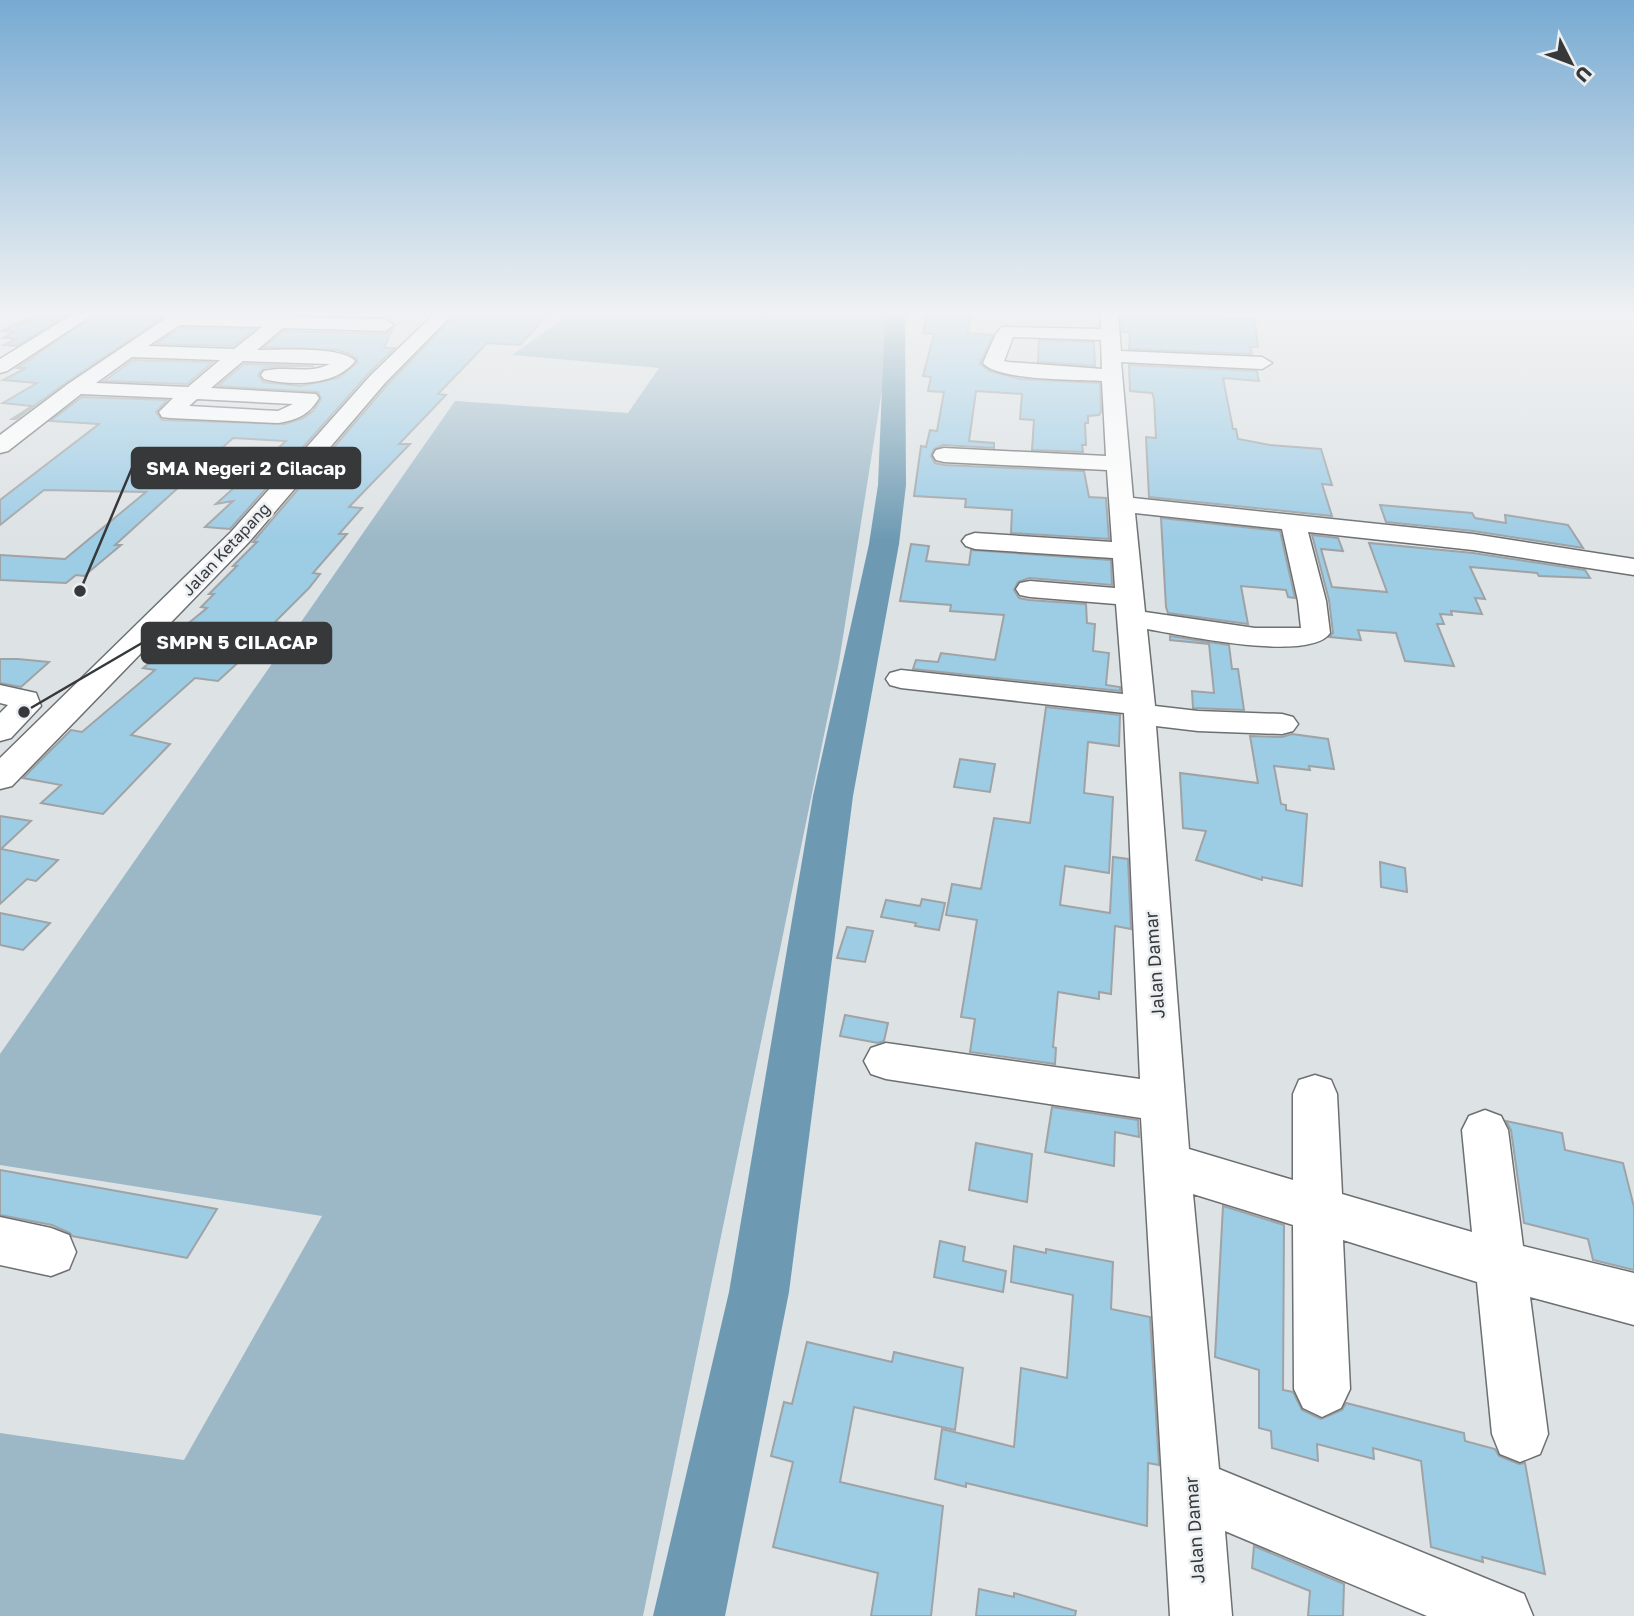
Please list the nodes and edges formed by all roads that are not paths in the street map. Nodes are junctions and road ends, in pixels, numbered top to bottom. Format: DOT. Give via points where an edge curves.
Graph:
graph roads {
  1 [pos="73,389"];
  2 [pos="131,389"];
  3 [pos="370,389"];
  4 [pos="1114,389"];
  5 [pos="194,391"];
  6 [pos="48,408"];
  7 [pos="170,412"];
  8 [pos="0,446"];
  9 [pos="944,455"];
  10 [pos="1118,464"];
  11 [pos="1122,503"];
  12 [pos="1293,521"];
  13 [pos="975,541"];
  14 [pos="1126,551"];
  15 [pos="1634,567"];
  16 [pos="1030,589"];
  17 [pos="1130,608"];
  18 [pos="901,679"];
  19 [pos="0,694"];
  20 [pos="1139,710"];
  21 [pos="1282,724"];
  22 [pos="0,732"];
  23 [pos="6,766"];
  24 [pos="886,1061"];
  25 [pos="1315,1094"];
  26 [pos="1163,1102"];
  27 [pos="1485,1130"];
  28 [pos="1167,1164"];
  29 [pos="1317,1210"];
  30 [pos="0,1241"];
  31 [pos="51,1252"];
  32 [pos="1501,1265"];
  33 [pos="1634,1299"];
  34 [pos="1322,1389"];
  35 [pos="1520,1434"];
  36 [pos="1191,1487"];
  37 [pos="1201,1616"];
  38 [pos="1502,1616"];
  1 -- 6 [label="street"];
  2 -- 5 [label="street"];
  3 -- 23 [label="street, Jalan Ketapang" via="240,537"];
  4 -- 10 [label="street, Jalan Damar"];
  5 -- 7 [label="street"];
  5 -- 7 [label="street" via="310,400 285,417"];
  6 -- 7 [label="street"];
  6 -- 8 [label="street"];
  9 -- 10 [label="street"];
  10 -- 11 [label="street, Jalan Damar"];
  11 -- 12 [label="street"];
  11 -- 14 [label="street, Jalan Damar"];
  12 -- 15 [label="street"];
  12 -- 17 [label="street" via="1312,601 1316,634 1311,637 1222,632"];
  13 -- 14 [label="street"];
  14 -- 17 [label="street, Jalan Damar"];
  16 -- 17 [label="street"];
  17 -- 20 [label="street, Jalan Damar"];
  18 -- 20 [label="street"];
  19 -- 22 [label="street" via="25,700 25,706"];
  20 -- 21 [label="street" via="1198,722"];
  20 -- 26 [label="street, Jalan Damar"];
  24 -- 26 [label="street"];
  25 -- 29 [label="street"];
  26 -- 28 [label="street, Jalan Damar"];
  27 -- 32 [label="street"];
  28 -- 29 [label="street"];
  28 -- 36 [label="street, Jalan Damar"];
  29 -- 32 [label="street"];
  29 -- 34 [label="street"];
  30 -- 31 [label="street"];
  32 -- 33 [label="street"];
  32 -- 35 [label="street"];
  36 -- 37 [label="street, Jalan Damar"];
  36 -- 38 [label="street"];
}
